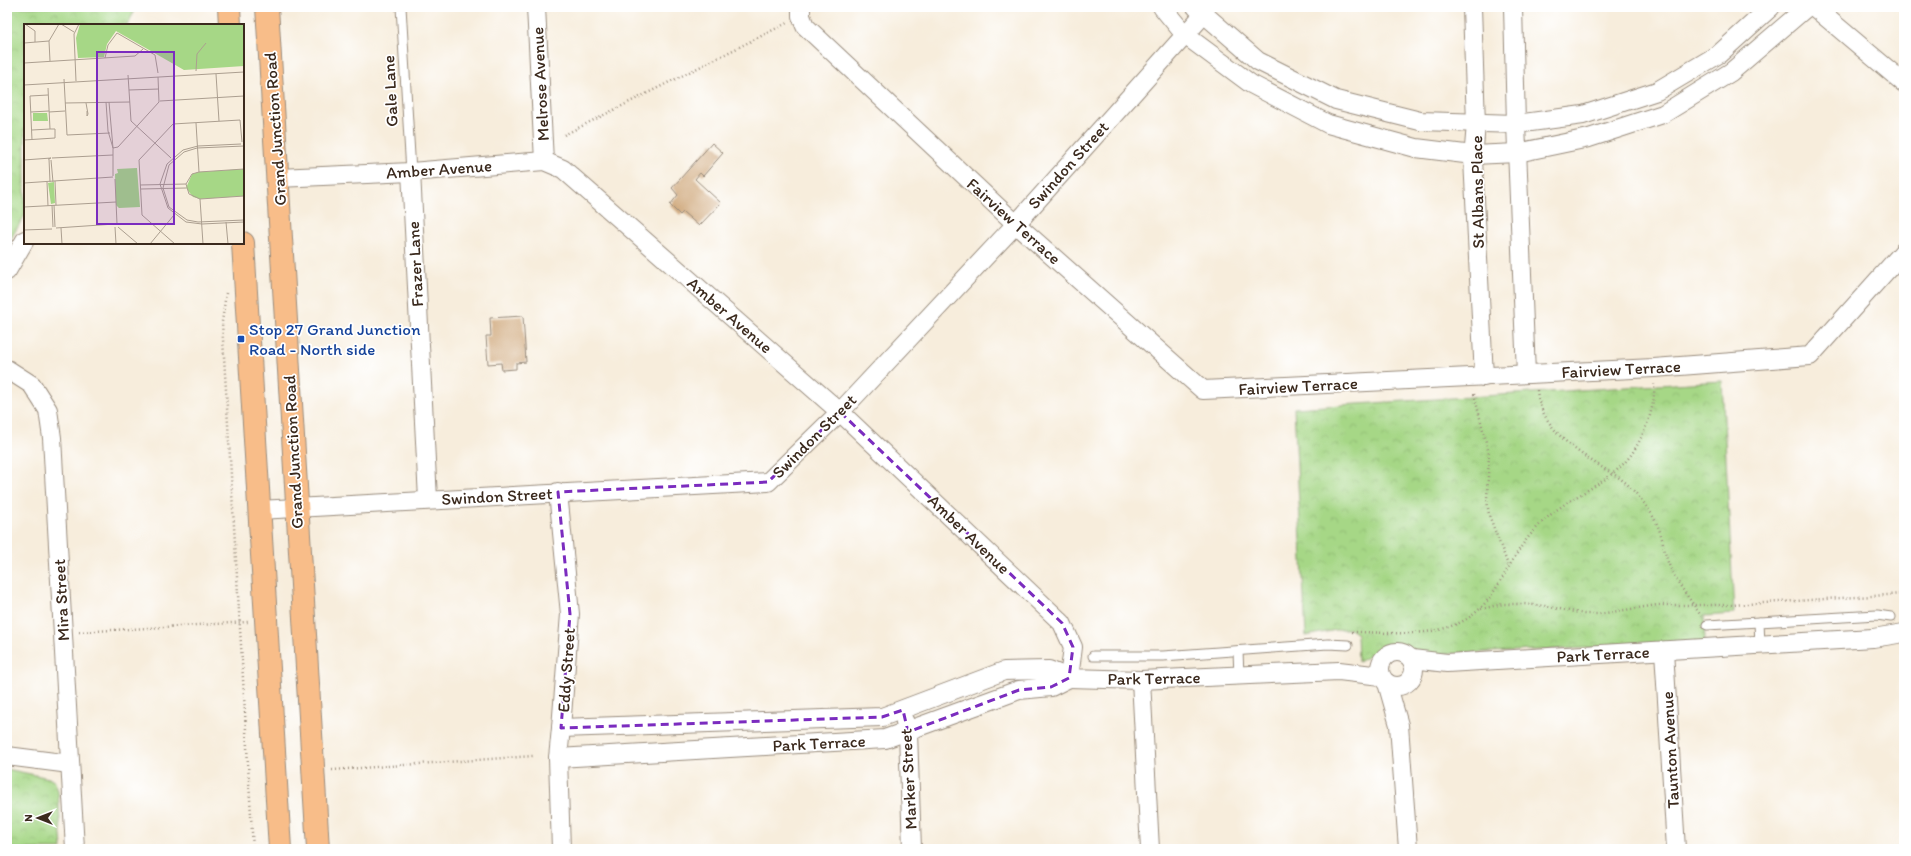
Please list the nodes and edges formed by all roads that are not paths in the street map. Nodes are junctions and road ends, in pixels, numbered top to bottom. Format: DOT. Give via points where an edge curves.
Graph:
graph roads {
  1 [pos="229,7"];
  2 [pos="267,7"];
  3 [pos="401,7"];
  4 [pos="536,7"];
  5 [pos="1162,7"];
  6 [pos="1472,7"];
  7 [pos="1513,7"];
  8 [pos="1771,7"];
  9 [pos="1807,7"];
  10 [pos="1814,7"];
  11 [pos="801,11"];
  12 [pos="1200,11"];
  13 [pos="230,24"];
  14 [pos="1185,35"];
  15 [pos="1904,83"];
  16 [pos="1476,124"];
  17 [pos="1516,124"];
  18 [pos="1517,153"];
  19 [pos="1473,155"];
  20 [pos="544,161"];
  21 [pos="411,172"];
  22 [pos="278,178"];
  23 [pos="1016,224"];
  24 [pos="24,242"];
  25 [pos="243,244"];
  26 [pos="1904,251"];
  27 [pos="7,271"];
  28 [pos="7,369"];
  29 [pos="1531,374"];
  30 [pos="1477,378"];
  31 [pos="840,412"];
  32 [pos="558,492"];
  33 [pos="428,499"];
  34 [pos="296,507"];
  35 [pos="259,510"];
  36 [pos="1891,617"];
  37 [pos="1758,622"];
  38 [pos="1706,625"];
  39 [pos="1904,633"];
  40 [pos="1873,638"];
  41 [pos="1348,645"];
  42 [pos="1760,645"];
  43 [pos="1904,648"];
  44 [pos="1238,651"];
  45 [pos="1664,651"];
  46 [pos="1094,656"];
  47 [pos="1411,672"];
  48 [pos="1383,673"];
  49 [pos="1239,676"];
  50 [pos="1069,678"];
  51 [pos="1141,680"];
  52 [pos="902,710"];
  53 [pos="1399,725"];
  54 [pos="562,728"];
  55 [pos="908,732"];
  56 [pos="7,756"];
  57 [pos="558,758"];
  58 [pos="70,764"];
  59 [pos="75,849"];
  60 [pos="280,849"];
  61 [pos="318,849"];
  62 [pos="561,849"];
  63 [pos="912,849"];
  64 [pos="1150,849"];
  65 [pos="1408,849"];
  66 [pos="1676,849"];
  1 -- 13 [label="highway"];
  2 -- 22 [label="highway, Grand Junction Road"];
  3 -- 21 [label="lane, Gale Lane"];
  4 -- 20 [label="street, Melrose Avenue"];
  5 -- 14 [label="street"];
  6 -- 16 [label="street, St Albans Place"];
  7 -- 17 [label="street"];
  8 -- 17 [label="street" via="1719,54 1657,91 1583,115"];
  9 -- 18 [label="street" via="1731,72 1663,114 1589,138"];
  10 -- 15 [label="street"];
  11 -- 23 [label="street, Fairview Terrace" via="805,26"];
  12 -- 14 [label="street, Swindon Street"];
  12 -- 16 [label="street" via="1258,61 1336,100 1420,121"];
  14 -- 19 [label="street" via="1251,84 1328,124 1416,148"];
  14 -- 23 [label="street, Swindon Street"];
  16 -- 17 [label="street"];
  16 -- 19 [label="street, St Albans Place"];
  17 -- 18 [label="street"];
  18 -- 19 [label="street"];
  18 -- 29 [label="street"];
  19 -- 30 [label="street, St Albans Place"];
  20 -- 21 [label="street, Amber Avenue"];
  20 -- 31 [label="street, Amber Avenue" via="563,170"];
  21 -- 22 [label="street, Amber Avenue"];
  21 -- 33 [label="street, Frazer Lane"];
  22 -- 34 [label="highway, Grand Junction Road"];
  23 -- 30 [label="street, Fairview Terrace" via="1203,390"];
  23 -- 31 [label="street, Swindon Street"];
  24 -- 27 [label="street"];
  25 -- 35 [label="highway"];
  26 -- 29 [label="street, Fairview Terrace" via="1810,356"];
  28 -- 58 [label="street, Mira Street" via="32,385 48,410 52,438"];
  29 -- 30 [label="street, Fairview Terrace"];
  31 -- 32 [label="street, Swindon Street" via="768,482"];
  31 -- 50 [label="street, Amber Avenue" via="1062,623 1073,647"];
  32 -- 33 [label="street, Swindon Street"];
  32 -- 54 [label="street, Eddy Street" via="570,614"];
  33 -- 34 [label="street, Swindon Street"];
  34 -- 35 [label="street, Swindon Street"];
  34 -- 61 [label="highway, Grand Junction Road"];
  35 -- 60 [label="highway"];
  36 -- 37 [label="lane" via="1877,615"];
  37 -- 38 [label="lane"];
  37 -- 42 [label="lane"];
  39 -- 40 [label="street, Park Terrace"];
  40 -- 42 [label="street, Park Terrace"];
  40 -- 43 [label="street, Park Terrace"];
  41 -- 44 [label="lane, Park Terrace" via="1328,644"];
  42 -- 45 [label="street, Park Terrace"];
  44 -- 46 [label="lane, Park Terrace" via="1163,656"];
  44 -- 49 [label="lane"];
  45 -- 47 [label="street, Park Terrace" via="1447,664"];
  45 -- 66 [label="street, Taunton Avenue"];
  47 -- 48 [label="street" via="1400,686 1393,686"];
  47 -- 48 [label="street" via="1402,652 1396,651 1390,653"];
  47 -- 53 [label="street"];
  48 -- 49 [label="street, Park Terrace" via="1339,671"];
  48 -- 53 [label="street"];
  49 -- 51 [label="street, Park Terrace"];
  50 -- 51 [label="street, Park Terrace"];
  50 -- 52 [label="street, Park Terrace" via="1049,670 1004,671"];
  50 -- 55 [label="street, Park Terrace" via="1051,687 1019,690"];
  51 -- 64 [label="street"];
  52 -- 54 [label="street, Park Terrace" via="882,717"];
  52 -- 55 [label="street, Marker Street"];
  53 -- 65 [label="street"];
  54 -- 57 [label="street, Eddy Street"];
  55 -- 57 [label="street, Park Terrace" via="885,739"];
  55 -- 63 [label="street, Marker Street"];
  56 -- 58 [label="street"];
  57 -- 62 [label="street, Eddy Street"];
  58 -- 59 [label="street, Mira Street"];
}
